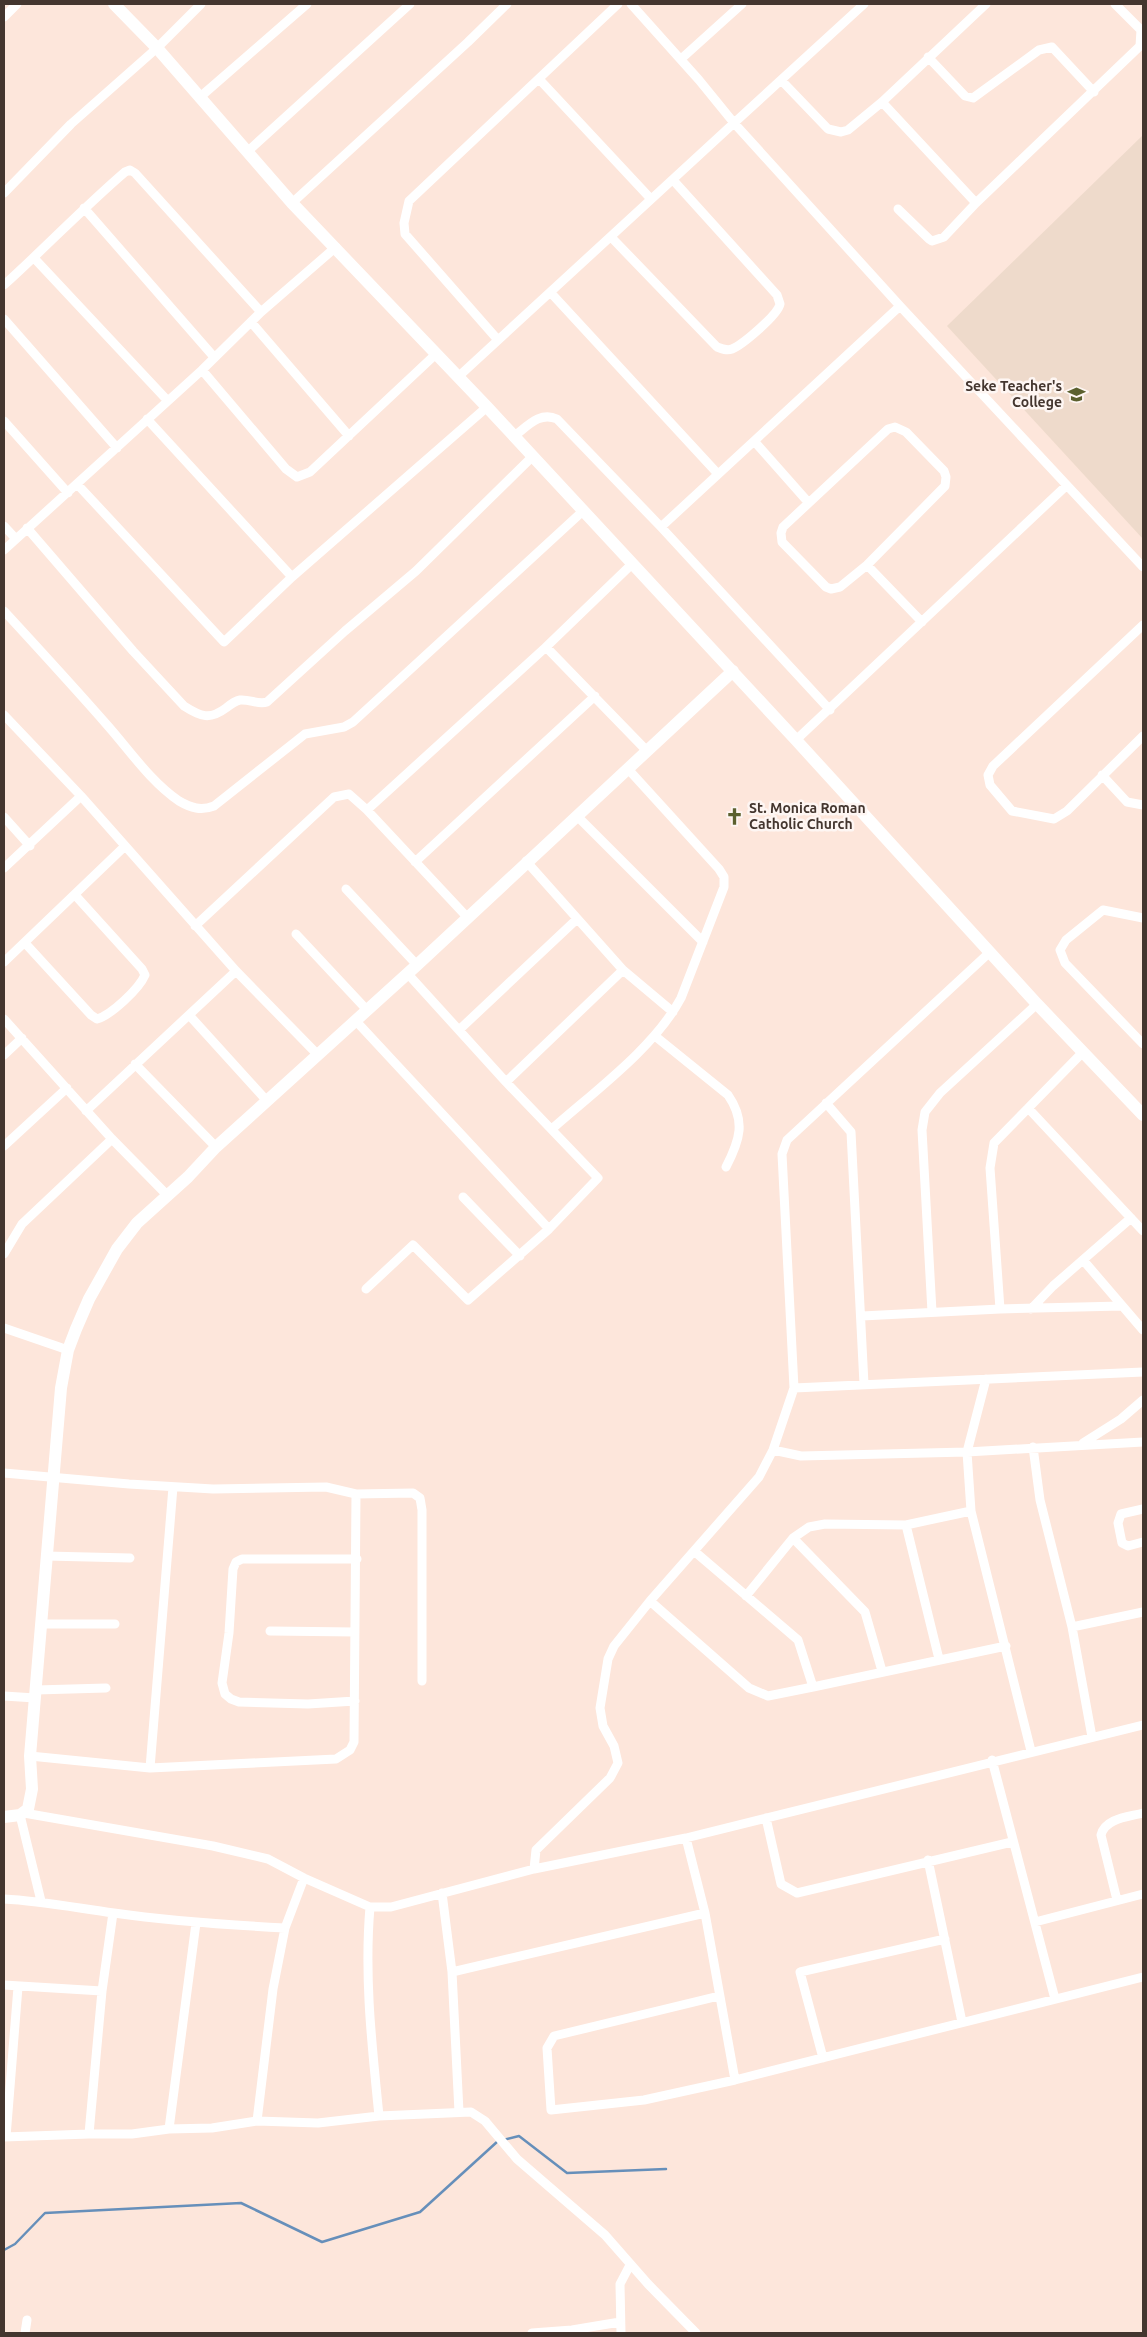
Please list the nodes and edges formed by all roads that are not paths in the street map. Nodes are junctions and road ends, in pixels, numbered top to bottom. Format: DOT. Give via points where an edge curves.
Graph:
graph roads {
  1 [pos="17,4"];
  2 [pos="114,4"];
  3 [pos="202,4"];
  4 [pos="307,4"];
  5 [pos="410,4"];
  6 [pos="507,4"];
  7 [pos="618,4"];
  8 [pos="631,4"];
  9 [pos="742,4"];
  10 [pos="864,4"];
  11 [pos="986,4"];
  12 [pos="1115,4"];
  13 [pos="4,17"];
  14 [pos="156,48"];
  15 [pos="928,57"];
  16 [pos="680,60"];
  17 [pos="539,79"];
  18 [pos="781,80"];
  19 [pos="1094,92"];
  20 [pos="199,98"];
  21 [pos="882,102"];
  22 [pos="734,123"];
  23 [pos="247,152"];
  24 [pos="673,180"];
  25 [pos="4,193"];
  26 [pos="651,199"];
  27 [pos="292,203"];
  28 [pos="976,203"];
  29 [pos="84,208"];
  30 [pos="898,209"];
  31 [pos="610,237"];
  32 [pos="336,247"];
  33 [pos="34,258"];
  34 [pos="4,285"];
  35 [pos="551,293"];
  36 [pos="900,306"];
  37 [pos="261,312"];
  38 [pos="4,319"];
  39 [pos="251,322"];
  40 [pos="498,340"];
  41 [pos="437,353"];
  42 [pos="214,357"];
  43 [pos="202,370"];
  44 [pos="458,377"];
  45 [pos="167,400"];
  46 [pos="487,407"];
  47 [pos="147,419"];
  48 [pos="4,421"];
  49 [pos="349,436"];
  50 [pos="514,438"];
  51 [pos="754,441"];
  52 [pos="117,448"];
  53 [pos="532,457"];
  54 [pos="718,474"];
  55 [pos="78,484"];
  56 [pos="1066,486"];
  57 [pos="68,492"];
  58 [pos="808,502"];
  59 [pos="583,511"];
  60 [pos="4,526"];
  61 [pos="661,527"];
  62 [pos="27,528"];
  63 [pos="16,539"];
  64 [pos="4,550"];
  65 [pos="632,564"];
  66 [pos="867,565"];
  67 [pos="1143,567"];
  68 [pos="292,577"];
  69 [pos="4,611"];
  70 [pos="922,622"];
  71 [pos="1143,625"];
  72 [pos="546,647"];
  73 [pos="733,671"];
  74 [pos="595,696"];
  75 [pos="830,710"];
  76 [pos="4,715"];
  77 [pos="1143,736"];
  78 [pos="796,740"];
  79 [pos="648,751"];
  80 [pos="628,769"];
  81 [pos="1102,775"];
  82 [pos="81,796"];
  83 [pos="1143,805"];
  84 [pos="367,810"];
  85 [pos="577,816"];
  86 [pos="4,817"];
  87 [pos="30,846"];
  88 [pos="124,847"];
  89 [pos="526,861"];
  90 [pos="415,862"];
  91 [pos="4,868"];
  92 [pos="346,889"];
  93 [pos="75,895"];
  94 [pos="467,917"];
  95 [pos="1143,918"];
  96 [pos="576,919"];
  97 [pos="195,926"];
  98 [pos="296,934"];
  99 [pos="702,942"];
  100 [pos="25,943"];
  101 [pos="990,952"];
  102 [pos="4,962"];
  103 [pos="412,969"];
  104 [pos="623,970"];
  105 [pos="236,971"];
  106 [pos="1037,1004"];
  107 [pos="367,1010"];
  108 [pos="673,1012"];
  109 [pos="189,1015"];
  110 [pos="4,1019"];
  111 [pos="355,1020"];
  112 [pos="459,1030"];
  113 [pos="655,1036"];
  114 [pos="22,1038"];
  115 [pos="1143,1044"];
  116 [pos="1083,1052"];
  117 [pos="317,1054"];
  118 [pos="4,1055"];
  119 [pos="135,1064"];
  120 [pos="506,1082"];
  121 [pos="67,1088"];
  122 [pos="267,1100"];
  123 [pos="826,1103"];
  124 [pos="1028,1108"];
  125 [pos="86,1111"];
  126 [pos="1143,1115"];
  127 [pos="553,1128"];
  128 [pos="112,1139"];
  129 [pos="4,1146"];
  130 [pos="216,1148"];
  131 [pos="726,1167"];
  132 [pos="166,1194"];
  133 [pos="463,1197"];
  134 [pos="1131,1218"];
  135 [pos="550,1229"];
  136 [pos="1143,1231"];
  137 [pos="4,1254"];
  138 [pos="520,1256"];
  139 [pos="1084,1260"];
  140 [pos="366,1289"];
  141 [pos="1122,1306"];
  142 [pos="1000,1309"];
  143 [pos="1031,1309"];
  144 [pos="932,1312"];
  145 [pos="862,1316"];
  146 [pos="4,1328"];
  147 [pos="1143,1330"];
  148 [pos="68,1350"];
  149 [pos="1143,1372"];
  150 [pos="986,1379"];
  151 [pos="864,1384"];
  152 [pos="794,1388"];
  153 [pos="1143,1400"];
  154 [pos="1143,1442"];
  155 [pos="1082,1444"];
  156 [pos="1033,1447"];
  157 [pos="773,1450"];
  158 [pos="967,1452"];
  159 [pos="4,1472"];
  160 [pos="53,1476"];
  161 [pos="173,1487"];
  162 [pos="356,1494"];
  163 [pos="1143,1509"];
  164 [pos="971,1511"];
  165 [pos="906,1525"];
  166 [pos="793,1538"];
  167 [pos="1143,1542"];
  168 [pos="694,1551"];
  169 [pos="46,1556"];
  170 [pos="130,1558"];
  171 [pos="357,1558"];
  172 [pos="746,1596"];
  173 [pos="650,1601"];
  174 [pos="1143,1612"];
  175 [pos="42,1624"];
  176 [pos="115,1624"];
  177 [pos="1072,1627"];
  178 [pos="270,1631"];
  179 [pos="355,1632"];
  180 [pos="1006,1646"];
  181 [pos="939,1659"];
  182 [pos="882,1671"];
  183 [pos="422,1681"];
  184 [pos="813,1687"];
  185 [pos="106,1688"];
  186 [pos="35,1694"];
  187 [pos="4,1696"];
  188 [pos="355,1701"];
  189 [pos="1143,1724"];
  190 [pos="1092,1737"];
  191 [pos="1031,1751"];
  192 [pos="30,1756"];
  193 [pos="992,1760"];
  194 [pos="150,1768"];
  195 [pos="1143,1813"];
  196 [pos="22,1814"];
  197 [pos="4,1817"];
  198 [pos="766,1818"];
  199 [pos="686,1838"];
  200 [pos="1012,1842"];
  201 [pos="928,1860"];
  202 [pos="534,1869"];
  203 [pos="304,1878"];
  204 [pos="442,1893"];
  205 [pos="1143,1894"];
  206 [pos="4,1899"];
  207 [pos="1117,1900"];
  208 [pos="40,1901"];
  209 [pos="370,1907"];
  210 [pos="113,1913"];
  211 [pos="705,1914"];
  212 [pos="1035,1922"];
  213 [pos="196,1923"];
  214 [pos="285,1928"];
  215 [pos="945,1939"];
  216 [pos="452,1972"];
  217 [pos="1143,1977"];
  218 [pos="4,1985"];
  219 [pos="18,1987"];
  220 [pos="102,1991"];
  221 [pos="719,1996"];
  222 [pos="1055,1999"];
  223 [pos="962,2022"];
  224 [pos="823,2058"];
  225 [pos="735,2080"];
  226 [pos="460,2112"];
  227 [pos="379,2116"];
  228 [pos="257,2121"];
  229 [pos="169,2129"];
  230 [pos="89,2134"];
  231 [pos="5,2137"];
  232 [pos="630,2265"];
  233 [pos="27,2320"];
  234 [pos="620,2322"];
  235 [pos="25,2333"];
  236 [pos="532,2333"];
  237 [pos="621,2333"];
  238 [pos="696,2333"];
  1 -- 13 [label="street"];
  2 -- 14 [label="street"];
  3 -- 14 [label="street"];
  4 -- 20 [label="street"];
  5 -- 23 [label="street"];
  6 -- 27 [label="street"];
  7 -- 17 [label="street"];
  8 -- 16 [label="street"];
  9 -- 16 [label="street"];
  10 -- 18 [label="street"];
  11 -- 15 [label="street"];
  12 -- 19 [label="street" via="1141,30 1140,46"];
  14 -- 20 [label="street"];
  14 -- 25 [label="street" via="71,124"];
  15 -- 19 [label="street" via="965,96 973,98 1040,50 1052,47"];
  15 -- 21 [label="street"];
  16 -- 22 [label="street"];
  17 -- 26 [label="street"];
  17 -- 40 [label="street" via="411,197 404,223 405,234"];
  18 -- 21 [label="street" via="822,124 834,131 848,130"];
  18 -- 22 [label="street"];
  19 -- 28 [label="street"];
  20 -- 23 [label="street"];
  21 -- 28 [label="street"];
  22 -- 24 [label="street"];
  22 -- 36 [label="street"];
  23 -- 27 [label="street"];
  24 -- 26 [label="street"];
  24 -- 31 [label="street" via="777,295 780,304 776,314 734,348 722,350"];
  26 -- 31 [label="street"];
  27 -- 32 [label="street"];
  28 -- 30 [label="street" via="944,236 932,241"];
  29 -- 33 [label="street"];
  29 -- 37 [label="street" via="125,172 133,171"];
  29 -- 42 [label="street"];
  31 -- 35 [label="street"];
  32 -- 37 [label="street"];
  32 -- 41 [label="street"];
  33 -- 34 [label="street"];
  33 -- 45 [label="street"];
  35 -- 40 [label="street"];
  35 -- 54 [label="street"];
  36 -- 51 [label="street"];
  36 -- 56 [label="street"];
  37 -- 39 [label="street"];
  38 -- 52 [label="street"];
  39 -- 42 [label="street"];
  39 -- 49 [label="street"];
  40 -- 44 [label="street"];
  41 -- 44 [label="street"];
  41 -- 49 [label="street"];
  42 -- 43 [label="street"];
  43 -- 45 [label="street"];
  43 -- 49 [label="street" via="292,475 297,477 310,472"];
  44 -- 46 [label="street"];
  45 -- 47 [label="street"];
  46 -- 50 [label="street"];
  46 -- 68 [label="street"];
  47 -- 52 [label="street"];
  47 -- 68 [label="street"];
  48 -- 57 [label="street"];
  50 -- 53 [label="street"];
  50 -- 61 [label="street" via="539,417 557,419"];
  51 -- 54 [label="street"];
  51 -- 58 [label="street"];
  52 -- 55 [label="street"];
  53 -- 59 [label="street"];
  53 -- 62 [label="street" via="416,571 267,702 240,700 210,717 184,706"];
  54 -- 61 [label="street"];
  55 -- 57 [label="street"];
  55 -- 68 [label="street" via="224,642"];
  56 -- 67 [label="street"];
  56 -- 70 [label="street"];
  57 -- 62 [label="street"];
  58 -- 66 [label="street" via="782,527 782,542 826,587 840,587"];
  58 -- 66 [label="street" via="895,426 906,432 944,471 945,486"];
  59 -- 65 [label="street"];
  59 -- 69 [label="street" via="352,722 344,727 305,734 214,806 204,810 178,800 146,769"];
  60 -- 63 [label="street"];
  61 -- 75 [label="street"];
  62 -- 63 [label="street"];
  63 -- 64 [label="street"];
  65 -- 72 [label="street"];
  65 -- 73 [label="street"];
  66 -- 70 [label="street"];
  70 -- 75 [label="street"];
  71 -- 81 [label="street" via="993,766 988,775 990,785 1012,811 1054,819"];
  72 -- 74 [label="street"];
  72 -- 84 [label="street"];
  73 -- 78 [label="street"];
  73 -- 79 [label="street"];
  74 -- 79 [label="street"];
  74 -- 90 [label="street"];
  75 -- 78 [label="street"];
  76 -- 82 [label="street"];
  77 -- 81 [label="street"];
  78 -- 101 [label="street"];
  79 -- 80 [label="street"];
  80 -- 85 [label="street"];
  80 -- 99 [label="street" via="724,877 724,887"];
  81 -- 83 [label="street" via="1127,802"];
  82 -- 87 [label="street"];
  82 -- 88 [label="street"];
  84 -- 90 [label="street"];
  84 -- 97 [label="street" via="349,794 334,797"];
  85 -- 89 [label="street"];
  85 -- 99 [label="street"];
  86 -- 87 [label="street"];
  87 -- 91 [label="street"];
  88 -- 93 [label="street"];
  88 -- 97 [label="street"];
  89 -- 94 [label="street"];
  89 -- 96 [label="street"];
  90 -- 94 [label="street"];
  92 -- 103 [label="street"];
  93 -- 100 [label="street"];
  93 -- 100 [label="street" via="145,975 118,1006 97,1019 91,1015"];
  94 -- 103 [label="street"];
  95 -- 115 [label="street" via="1103,910 1066,940 1060,950 1065,963"];
  96 -- 104 [label="street"];
  96 -- 112 [label="street"];
  97 -- 105 [label="street"];
  98 -- 107 [label="street"];
  99 -- 108 [label="street"];
  100 -- 102 [label="street"];
  101 -- 106 [label="street"];
  101 -- 123 [label="street"];
  103 -- 107 [label="street"];
  103 -- 112 [label="street"];
  104 -- 108 [label="street"];
  104 -- 120 [label="street"];
  105 -- 109 [label="street"];
  105 -- 117 [label="street"];
  106 -- 116 [label="street"];
  106 -- 144 [label="street" via="940,1093 925,1112 922,1130"];
  107 -- 111 [label="street"];
  108 -- 113 [label="street"];
  109 -- 119 [label="street"];
  109 -- 122 [label="street"];
  110 -- 114 [label="street"];
  111 -- 117 [label="street"];
  111 -- 135 [label="street"];
  112 -- 120 [label="street"];
  113 -- 127 [label="street"];
  113 -- 131 [label="street" via="728,1095 736,1107 739,1132"];
  114 -- 118 [label="street"];
  114 -- 121 [label="street"];
  116 -- 124 [label="street"];
  116 -- 126 [label="street"];
  117 -- 122 [label="street"];
  119 -- 125 [label="street"];
  119 -- 130 [label="street"];
  120 -- 127 [label="street"];
  121 -- 125 [label="street"];
  121 -- 129 [label="street"];
  122 -- 130 [label="street"];
  123 -- 145 [label="street" via="851,1132"];
  123 -- 152 [label="street" via="787,1140 782,1154"];
  124 -- 134 [label="street"];
  124 -- 142 [label="street" via="994,1142 990,1168"];
  125 -- 128 [label="street"];
  127 -- 135 [label="street" via="598,1178"];
  128 -- 132 [label="street"];
  128 -- 137 [label="street" via="22,1224"];
  130 -- 132 [label="street"];
  132 -- 148 [label="street" via="117,1249 89,1298"];
  133 -- 138 [label="street"];
  134 -- 136 [label="street"];
  134 -- 139 [label="street"];
  135 -- 138 [label="street"];
  138 -- 140 [label="street" via="468,1300 413,1244"];
  139 -- 141 [label="street"];
  139 -- 143 [label="street"];
  141 -- 143 [label="street"];
  141 -- 147 [label="street"];
  142 -- 143 [label="street"];
  142 -- 144 [label="street"];
  144 -- 145 [label="street"];
  145 -- 151 [label="street"];
  146 -- 148 [label="street"];
  148 -- 160 [label="street"];
  149 -- 150 [label="street"];
  150 -- 151 [label="street"];
  150 -- 158 [label="street"];
  151 -- 152 [label="street"];
  152 -- 157 [label="street"];
  153 -- 155 [label="street" via="1121,1419"];
  154 -- 155 [label="street"];
  155 -- 156 [label="street"];
  156 -- 158 [label="street"];
  156 -- 177 [label="street" via="1040,1500"];
  157 -- 158 [label="street" via="801,1456"];
  157 -- 168 [label="street" via="759,1477"];
  158 -- 164 [label="street"];
  159 -- 160 [label="street"];
  160 -- 161 [label="street"];
  160 -- 169 [label="street"];
  161 -- 162 [label="street" via="326,1487"];
  161 -- 194 [label="street"];
  162 -- 171 [label="street"];
  162 -- 183 [label="street" via="413,1493 420,1498"];
  163 -- 167 [label="street" via="1121,1514 1118,1522 1122,1544 1128,1546"];
  164 -- 165 [label="street"];
  164 -- 180 [label="street"];
  165 -- 166 [label="street" via="825,1524 809,1526"];
  165 -- 181 [label="street"];
  166 -- 172 [label="street"];
  166 -- 182 [label="street" via="865,1612"];
  168 -- 172 [label="street"];
  168 -- 173 [label="street"];
  169 -- 170 [label="street"];
  169 -- 175 [label="street"];
  171 -- 179 [label="street"];
  171 -- 188 [label="street" via="242,1559 236,1562 222,1683 225,1694 240,1702 308,1704"];
  172 -- 184 [label="street" via="798,1640"];
  173 -- 184 [label="street" via="749,1688 768,1696"];
  173 -- 202 [label="street" via="614,1646 604,1678 600,1708 603,1726 614,1746 618,1763 610,1778 536,1850"];
  174 -- 177 [label="street"];
  175 -- 176 [label="street"];
  175 -- 186 [label="street"];
  177 -- 190 [label="street"];
  178 -- 179 [label="street"];
  179 -- 188 [label="street"];
  180 -- 181 [label="street"];
  180 -- 191 [label="street"];
  181 -- 182 [label="street"];
  182 -- 184 [label="street"];
  185 -- 186 [label="street"];
  186 -- 187 [label="street"];
  186 -- 192 [label="street"];
  188 -- 194 [label="street" via="354,1742 350,1750 336,1759"];
  189 -- 190 [label="street"];
  190 -- 191 [label="street"];
  191 -- 193 [label="street"];
  192 -- 194 [label="street"];
  192 -- 196 [label="street" via="32,1789 28,1809"];
  193 -- 198 [label="street"];
  193 -- 200 [label="street"];
  195 -- 207 [label="street" via="1109,1823 1102,1831"];
  196 -- 197 [label="street"];
  196 -- 203 [label="street" via="213,1846 268,1859"];
  196 -- 208 [label="street"];
  198 -- 199 [label="street"];
  198 -- 201 [label="street" via="781,1884 797,1893"];
  199 -- 202 [label="street"];
  199 -- 211 [label="street"];
  200 -- 201 [label="street"];
  200 -- 212 [label="street"];
  201 -- 215 [label="street"];
  202 -- 204 [label="street"];
  203 -- 209 [label="street"];
  203 -- 214 [label="street"];
  204 -- 209 [label="street" via="391,1906"];
  204 -- 216 [label="street"];
  205 -- 207 [label="street"];
  206 -- 208 [label="street"];
  207 -- 212 [label="street"];
  208 -- 210 [label="street"];
  209 -- 227 [label="street" via="367,1942 369,2012"];
  210 -- 213 [label="street"];
  210 -- 220 [label="street"];
  211 -- 216 [label="street"];
  211 -- 221 [label="street"];
  212 -- 222 [label="street"];
  213 -- 214 [label="street"];
  213 -- 229 [label="street"];
  214 -- 228 [label="street" via="273,1989"];
  215 -- 223 [label="street"];
  215 -- 224 [label="street" via="800,1972"];
  216 -- 226 [label="street"];
  217 -- 222 [label="street"];
  218 -- 219 [label="street"];
  219 -- 220 [label="street"];
  219 -- 231 [label="street"];
  220 -- 230 [label="street"];
  221 -- 225 [label="street"];
  221 -- 225 [label="street" via="554,2036 547,2048 551,2110 644,2100"];
  222 -- 223 [label="street"];
  223 -- 224 [label="street"];
  224 -- 225 [label="street"];
  226 -- 227 [label="street"];
  226 -- 232 [label="street" via="471,2112 485,2121 505,2145 605,2236"];
  227 -- 228 [label="street" via="318,2123"];
  228 -- 229 [label="street" via="212,2128"];
  229 -- 230 [label="street" via="132,2134"];
  230 -- 231 [label="street"];
  232 -- 234 [label="street" via="620,2284"];
  232 -- 238 [label="street"];
  233 -- 235 [label="street"];
  234 -- 236 [label="street"];
  234 -- 237 [label="street"];
}
